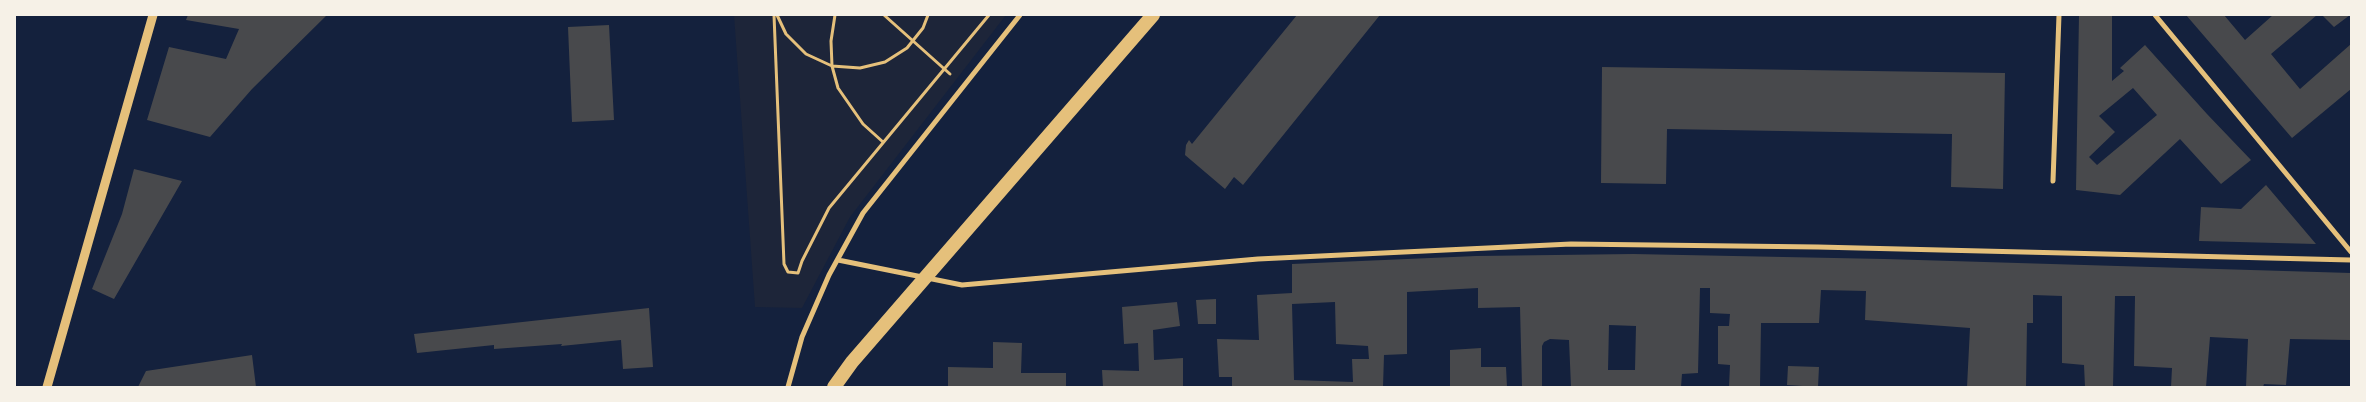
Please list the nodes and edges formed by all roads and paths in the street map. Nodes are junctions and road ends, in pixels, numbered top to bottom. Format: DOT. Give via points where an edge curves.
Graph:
graph roads {
  1 [pos="153,15"];
  2 [pos="775,15"];
  3 [pos="835,15"];
  4 [pos="884,15"];
  5 [pos="928,15"];
  6 [pos="989,15"];
  7 [pos="1020,15"];
  8 [pos="1153,15"];
  9 [pos="2059,15"];
  10 [pos="2156,15"];
  11 [pos="914,41"];
  12 [pos="832,66"];
  13 [pos="944,69"];
  14 [pos="963,86"];
  15 [pos="883,142"];
  16 [pos="2053,181"];
  17 [pos="2351,252"];
  18 [pos="838,260"];
  19 [pos="2351,260"];
  20 [pos="47,387"];
  21 [pos="788,387"];
  22 [pos="834,387"];
  1 -- 20 [label="street"];
  2 -- 12 [label="path" via="786,34 806,54"];
  2 -- 15 [label="path" via="784,264 788,272 798,273 829,208"];
  3 -- 12 [label="path"];
  4 -- 11 [label="path"];
  5 -- 11 [label="path"];
  6 -- 13 [label="path"];
  7 -- 14 [label="street"];
  8 -- 22 [label="highway" via="852,362"];
  9 -- 16 [label="street"];
  10 -- 17 [label="street"];
  11 -- 12 [label="path" via="885,62 860,68"];
  11 -- 13 [label="path"];
  12 -- 15 [label="path" via="838,88 848,103 863,124"];
  13 -- 14 [label="path"];
  13 -- 15 [label="path"];
  14 -- 18 [label="street" via="863,213"];
  18 -- 19 [label="street" via="962,285 1258,259 1571,244"];
  18 -- 21 [label="street" via="802,337"];
}
